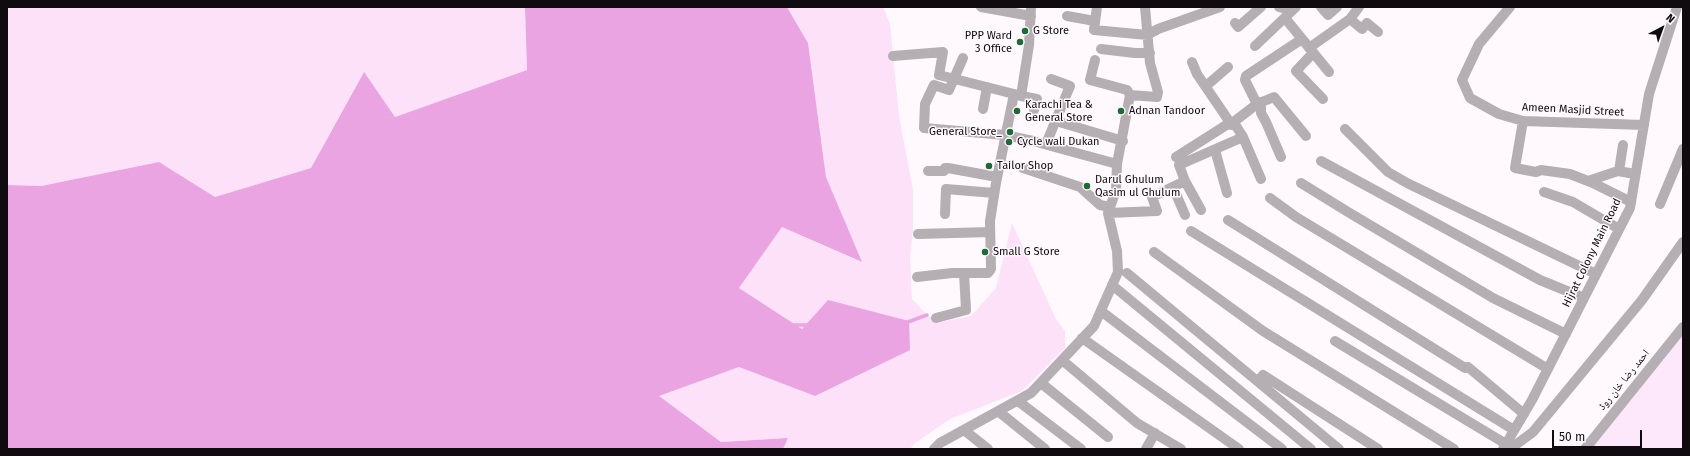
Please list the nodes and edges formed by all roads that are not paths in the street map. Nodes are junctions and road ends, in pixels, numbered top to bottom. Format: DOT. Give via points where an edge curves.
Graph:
graph roads {
  1 [pos="981,7"];
  2 [pos="1096,7"];
  3 [pos="1146,7"];
  4 [pos="1220,7"];
  5 [pos="1261,7"];
  6 [pos="1278,7"];
  7 [pos="1321,7"];
  8 [pos="1337,7"];
  9 [pos="1359,7"];
  10 [pos="1510,7"];
  11 [pos="1677,7"];
  12 [pos="1031,11"];
  13 [pos="1197,11"];
  14 [pos="1290,13"];
  15 [pos="1067,16"];
  16 [pos="1350,19"];
  17 [pos="1095,21"];
  18 [pos="1235,23"];
  19 [pos="1378,32"];
  20 [pos="1147,35"];
  21 [pos="1302,39"];
  22 [pos="1255,46"];
  23 [pos="1101,49"];
  24 [pos="1311,50"];
  25 [pos="1150,53"];
  26 [pos="893,56"];
  27 [pos="963,58"];
  28 [pos="1095,60"];
  29 [pos="1192,62"];
  30 [pos="1228,67"];
  31 [pos="1329,72"];
  32 [pos="954,79"];
  33 [pos="1051,79"];
  34 [pos="1206,86"];
  35 [pos="987,87"];
  36 [pos="1018,95"];
  37 [pos="1130,95"];
  38 [pos="1323,99"];
  39 [pos="1259,103"];
  40 [pos="983,109"];
  41 [pos="1034,110"];
  42 [pos="1056,121"];
  43 [pos="1523,121"];
  44 [pos="1231,124"];
  45 [pos="1644,125"];
  46 [pos="1345,129"];
  47 [pos="1005,135"];
  48 [pos="1306,136"];
  49 [pos="1243,137"];
  50 [pos="1123,141"];
  51 [pos="1046,144"];
  52 [pos="1623,145"];
  53 [pos="1683,148"];
  54 [pos="1215,150"];
  55 [pos="1176,156"];
  56 [pos="1281,157"];
  57 [pos="1321,161"];
  58 [pos="1117,164"];
  59 [pos="1023,168"];
  60 [pos="928,171"];
  61 [pos="1620,171"];
  62 [pos="1635,174"];
  63 [pos="997,177"];
  64 [pos="1261,179"];
  65 [pos="1185,181"];
  66 [pos="1588,181"];
  67 [pos="1301,183"];
  68 [pos="1173,187"];
  69 [pos="1544,192"];
  70 [pos="994,193"];
  71 [pos="1227,193"];
  72 [pos="1270,198"];
  73 [pos="1631,202"];
  74 [pos="1660,204"];
  75 [pos="1201,210"];
  76 [pos="1109,212"];
  77 [pos="946,214"];
  78 [pos="1185,215"];
  79 [pos="1228,220"];
  80 [pos="1619,229"];
  81 [pos="1191,231"];
  82 [pos="990,232"];
  83 [pos="918,234"];
  84 [pos="1683,242"];
  85 [pos="1154,252"];
  86 [pos="1123,271"];
  87 [pos="964,273"];
  88 [pos="1596,274"];
  89 [pos="917,277"];
  90 [pos="1112,285"];
  91 [pos="1584,298"];
  92 [pos="1100,311"];
  93 [pos="936,318"];
  94 [pos="1683,327"];
  95 [pos="1566,334"];
  96 [pos="1082,338"];
  97 [pos="1335,341"];
  98 [pos="1062,360"];
  99 [pos="1548,369"];
  100 [pos="1259,380"];
  101 [pos="1041,383"];
  102 [pos="1018,400"];
  103 [pos="998,411"];
  104 [pos="1524,414"];
  105 [pos="964,430"];
  106 [pos="1514,430"];
  107 [pos="1155,433"];
  108 [pos="1108,437"];
  109 [pos="1506,447"];
  110 [pos="934,449"];
  111 [pos="988,449"];
  112 [pos="1045,449"];
  113 [pos="1081,449"];
  114 [pos="1146,449"];
  115 [pos="1181,449"];
  116 [pos="1239,449"];
  117 [pos="1282,449"];
  118 [pos="1311,449"];
  119 [pos="1339,449"];
  120 [pos="1378,449"];
  121 [pos="1454,449"];
  122 [pos="1585,449"];
  1 -- 12 [label="street"];
  2 -- 17 [label="street"];
  3 -- 20 [label="street"];
  4 -- 13 [label="street"];
  5 -- 18 [label="street" via="1238,27"];
  6 -- 14 [label="street"];
  7 -- 8 [label="street" via="1328,15"];
  9 -- 16 [label="street"];
  10 -- 43 [label="street, Ameen Masjid Street" via="1479,44 1462,80 1470,98 1499,114"];
  11 -- 45 [label="street, Hijrat Colony Main Road" via="1649,94"];
  12 -- 36 [label="street" via="1029,45"];
  13 -- 20 [label="street"];
  14 -- 21 [label="street"];
  14 -- 22 [label="street"];
  15 -- 17 [label="street"];
  16 -- 19 [label="street" via="1362,29 1367,22"];
  16 -- 24 [label="street"];
  17 -- 20 [label="street" via="1094,30"];
  20 -- 25 [label="street"];
  21 -- 24 [label="street"];
  21 -- 39 [label="street" via="1246,76 1245,80"];
  23 -- 25 [label="street"];
  24 -- 31 [label="street"];
  24 -- 38 [label="street" via="1296,71"];
  25 -- 37 [label="street" via="1157,97"];
  26 -- 32 [label="street" via="943,52 938,76"];
  27 -- 32 [label="street"];
  28 -- 37 [label="street" via="1090,80 1127,90"];
  29 -- 34 [label="street"];
  30 -- 34 [label="street"];
  32 -- 35 [label="street"];
  32 -- 47 [label="street" via="949,90 934,85 925,104 924,128"];
  33 -- 42 [label="street" via="1070,86"];
  34 -- 44 [label="street"];
  35 -- 36 [label="street"];
  35 -- 40 [label="street"];
  36 -- 41 [label="street" via="1037,99"];
  36 -- 47 [label="street"];
  37 -- 50 [label="street"];
  39 -- 44 [label="street"];
  39 -- 48 [label="street" via="1274,97"];
  39 -- 56 [label="street"];
  42 -- 50 [label="street"];
  42 -- 51 [label="street"];
  43 -- 45 [label="street, Ameen Masjid Street"];
  43 -- 66 [label="street" via="1515,168 1570,174"];
  44 -- 49 [label="street" via="1236,126"];
  44 -- 55 [label="street"];
  45 -- 62 [label="street, Hijrat Colony Main Road"];
  46 -- 88 [label="street" via="1388,172 1407,183"];
  47 -- 51 [label="street"];
  47 -- 63 [label="street"];
  49 -- 54 [label="street"];
  49 -- 64 [label="street"];
  50 -- 58 [label="street"];
  51 -- 58 [label="street"];
  52 -- 61 [label="street"];
  53 -- 74 [label="street"];
  54 -- 65 [label="street" via="1179,166"];
  54 -- 71 [label="street"];
  57 -- 91 [label="street" via="1540,280"];
  58 -- 76 [label="street" via="1116,190"];
  59 -- 76 [label="street" via="1080,187"];
  60 -- 63 [label="street" via="944,171 948,168"];
  61 -- 62 [label="street"];
  61 -- 66 [label="street"];
  62 -- 73 [label="street, Hijrat Colony Main Road"];
  63 -- 70 [label="street"];
  65 -- 68 [label="street"];
  65 -- 75 [label="street"];
  66 -- 73 [label="street"];
  67 -- 95 [label="street" via="1493,298"];
  68 -- 76 [label="street" via="1152,197 1157,212"];
  68 -- 78 [label="street"];
  69 -- 80 [label="street" via="1573,202"];
  70 -- 77 [label="street" via="946,189"];
  70 -- 82 [label="street"];
  72 -- 99 [label="street" via="1310,225"];
  73 -- 80 [label="street, Hijrat Colony Main Road"];
  76 -- 86 [label="street"];
  79 -- 104 [label="street" via="1465,368 1468,367"];
  80 -- 88 [label="street, Hijrat Colony Main Road"];
  81 -- 106 [label="street"];
  82 -- 83 [label="street"];
  82 -- 87 [label="street" via="991,269 988,273"];
  84 -- 109 [label="street" via="1642,300 1533,432"];
  85 -- 121 [label="street" via="1263,331"];
  86 -- 90 [label="street"];
  86 -- 100 [label="street"];
  87 -- 89 [label="street"];
  87 -- 93 [label="street" via="966,310"];
  88 -- 91 [label="street, Hijrat Colony Main Road"];
  90 -- 92 [label="street"];
  90 -- 118 [label="street"];
  91 -- 95 [label="street, Hijrat Colony Main Road"];
  92 -- 96 [label="street" via="1094,326"];
  92 -- 117 [label="street"];
  94 -- 122 [label="street, احمد رضا خان روڈ"];
  95 -- 99 [label="street, Hijrat Colony Main Road"];
  96 -- 98 [label="street"];
  96 -- 116 [label="street"];
  97 -- 109 [label="street"];
  98 -- 101 [label="street"];
  98 -- 107 [label="street" via="1137,423"];
  99 -- 104 [label="street, Hijrat Colony Main Road"];
  100 -- 119 [label="street"];
  100 -- 120 [label="street" via="1263,375"];
  101 -- 102 [label="street" via="1031,393"];
  101 -- 108 [label="street"];
  102 -- 103 [label="street"];
  102 -- 113 [label="street"];
  103 -- 105 [label="street"];
  103 -- 112 [label="street"];
  104 -- 106 [label="street, Hijrat Colony Main Road"];
  105 -- 110 [label="street"];
  105 -- 111 [label="street"];
  106 -- 109 [label="street, Hijrat Colony Main Road"];
  107 -- 114 [label="street"];
  107 -- 115 [label="street"];
}
